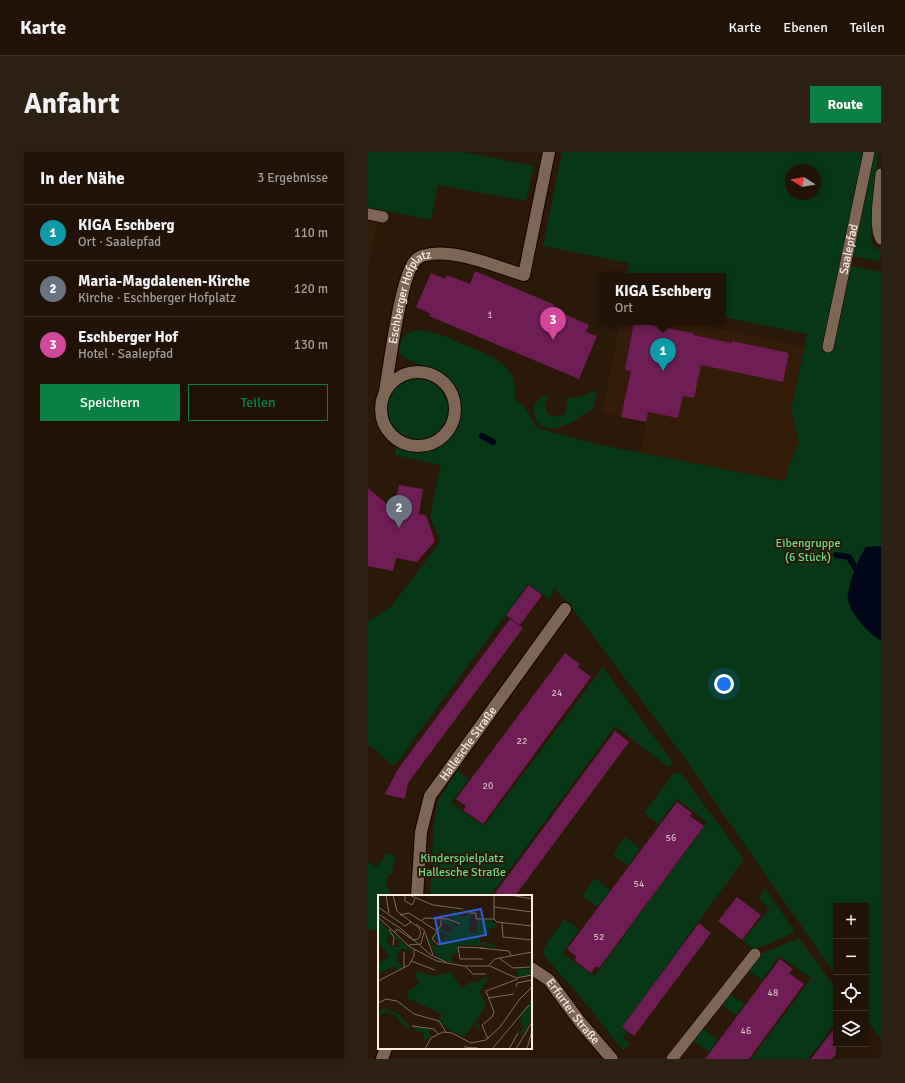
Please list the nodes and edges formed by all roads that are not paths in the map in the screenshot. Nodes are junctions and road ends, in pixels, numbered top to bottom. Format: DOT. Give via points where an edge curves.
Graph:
graph roads {
  1 [pos="549,152"];
  2 [pos="869,152"];
  3 [pos="881,174"];
  4 [pos="368,214"];
  5 [pos="383,217"];
  6 [pos="881,239"];
  7 [pos="828,347"];
  8 [pos="385,392"];
  9 [pos="565,609"];
  10 [pos="417,895"];
  11 [pos="755,954"];
  12 [pos="532,969"];
  13 [pos="386,1049"];
  14 [pos="382,1059"];
  15 [pos="611,1059"];
  16 [pos="672,1059"];
  1 -- 8 [label="street, Eschberger Hofplatz" via="524,275 448,254 425,255 415,261 404,290"];
  2 -- 7 [label="lane, Saalepfad"];
  3 -- 6 [label="lane" via="877,221 878,235"];
  4 -- 5 [label="lane"];
  8 -- 8 [label="street, Eschberger Hofplatz" via="381,404 382,418 387,430 397,440 407,445 426,446 440,438 451,427 455,417 455,401 446,383 437,376 419,371 406,374 394,380"];
  9 -- 10 [label="street, Hallesche Straße" via="430,796 421,832"];
  11 -- 16 [label="lane"];
  12 -- 15 [label="street, Erfurter Straße" via="549,980"];
  13 -- 14 [label="street"];
}
